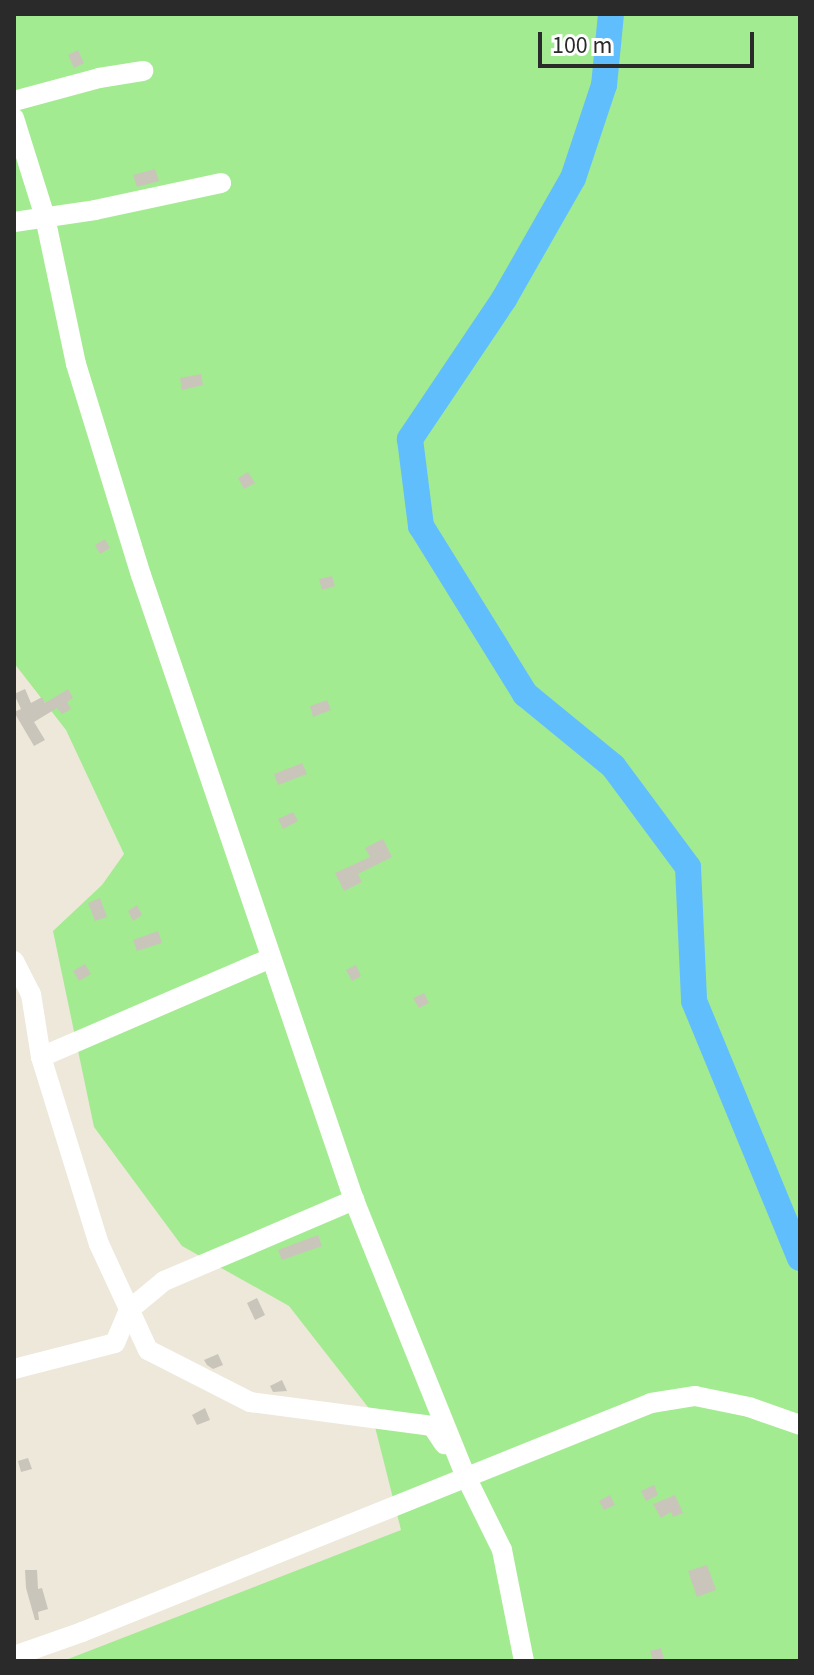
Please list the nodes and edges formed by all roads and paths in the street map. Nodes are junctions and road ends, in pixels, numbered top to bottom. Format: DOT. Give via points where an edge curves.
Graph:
graph roads {
  1 [pos="143,71"];
  2 [pos="14,101"];
  3 [pos="14,118"];
  4 [pos="221,183"];
  5 [pos="45,217"];
  6 [pos="14,222"];
  7 [pos="271,958"];
  8 [pos="14,961"];
  9 [pos="41,1057"];
  10 [pos="354,1200"];
  11 [pos="129,1310"];
  12 [pos="14,1369"];
  13 [pos="800,1425"];
  14 [pos="466,1477"];
  15 [pos="14,1656"];
  16 [pos="524,1661"];
  1 -- 2 [label="street"];
  3 -- 5 [label="street"];
  4 -- 5 [label="street"];
  5 -- 6 [label="street"];
  5 -- 7 [label="street" via="76,364 141,575"];
  7 -- 9 [label="street"];
  7 -- 10 [label="street"];
  8 -- 9 [label="street" via="31,994"];
  9 -- 11 [label="street" via="99,1244"];
  10 -- 11 [label="street" via="164,1281"];
  10 -- 14 [label="street"];
  11 -- 12 [label="street" via="115,1343"];
  11 -- 14 [label="street" via="148,1350 250,1402 432,1426"];
  13 -- 14 [label="street" via="695,1396 651,1403"];
  14 -- 15 [label="street"];
  14 -- 16 [label="street" via="502,1550"];
}
